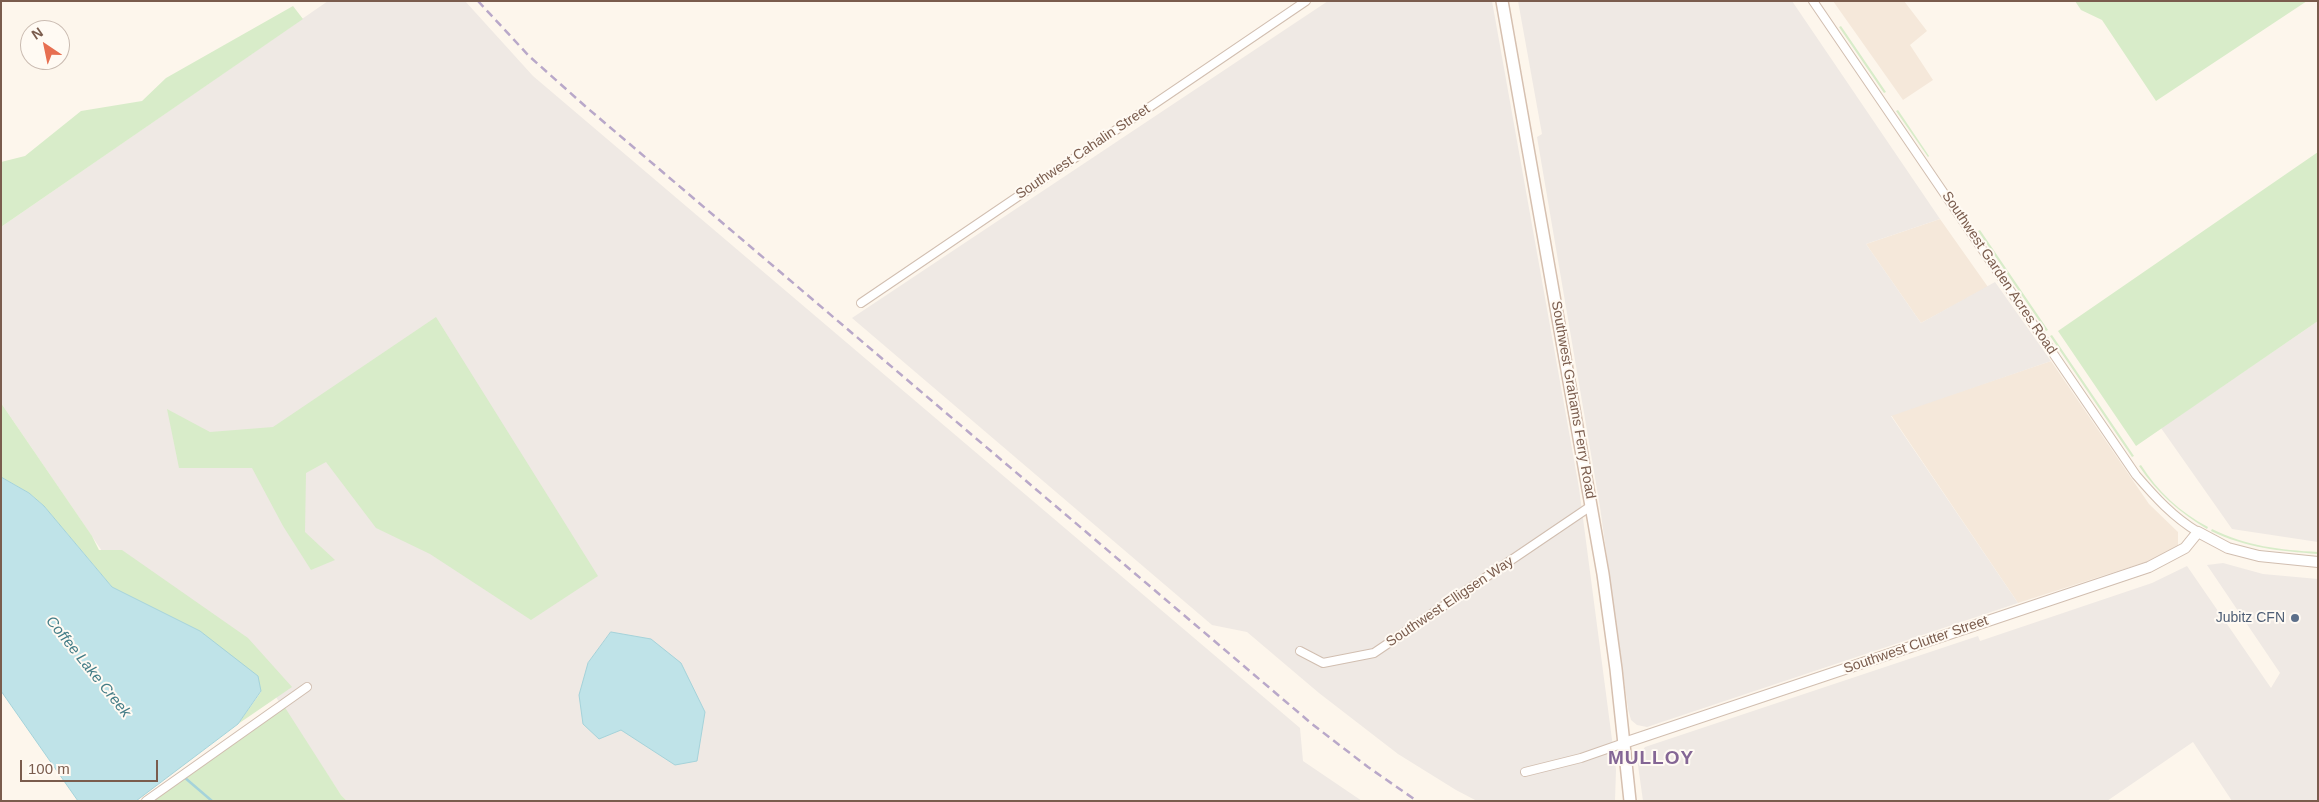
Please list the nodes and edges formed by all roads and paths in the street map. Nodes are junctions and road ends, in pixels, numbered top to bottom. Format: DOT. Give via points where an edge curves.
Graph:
graph roads {
  1 [pos="1306,1"];
  2 [pos="1502,1"];
  3 [pos="1813,1"];
  4 [pos="861,303"];
  5 [pos="1591,506"];
  6 [pos="2198,532"];
  7 [pos="2318,562"];
  8 [pos="1300,651"];
  9 [pos="307,687"];
  10 [pos="1624,743"];
  11 [pos="1525,772"];
  12 [pos="146,801"];
  13 [pos="1630,801"];
  1 -- 4 [label="street, Southwest Cahalin Street"];
  2 -- 5 [label="main road, Southwest Grahams Ferry Road"];
  3 -- 6 [label="street, Southwest Garden Acres Road" via="2136,475 2173,515"];
  5 -- 8 [label="street, Southwest Elligsen Way" via="1374,653 1323,663"];
  5 -- 10 [label="main road, Southwest Grahams Ferry Road" via="1603,574"];
  6 -- 7 [label="street" via="2228,548 2259,556"];
  6 -- 10 [label="street, Southwest Clutter Street" via="2185,548 2150,567"];
  9 -- 12 [label="street"];
  10 -- 11 [label="street"];
  10 -- 13 [label="main road, Southwest Grahams Ferry Road"];
}
